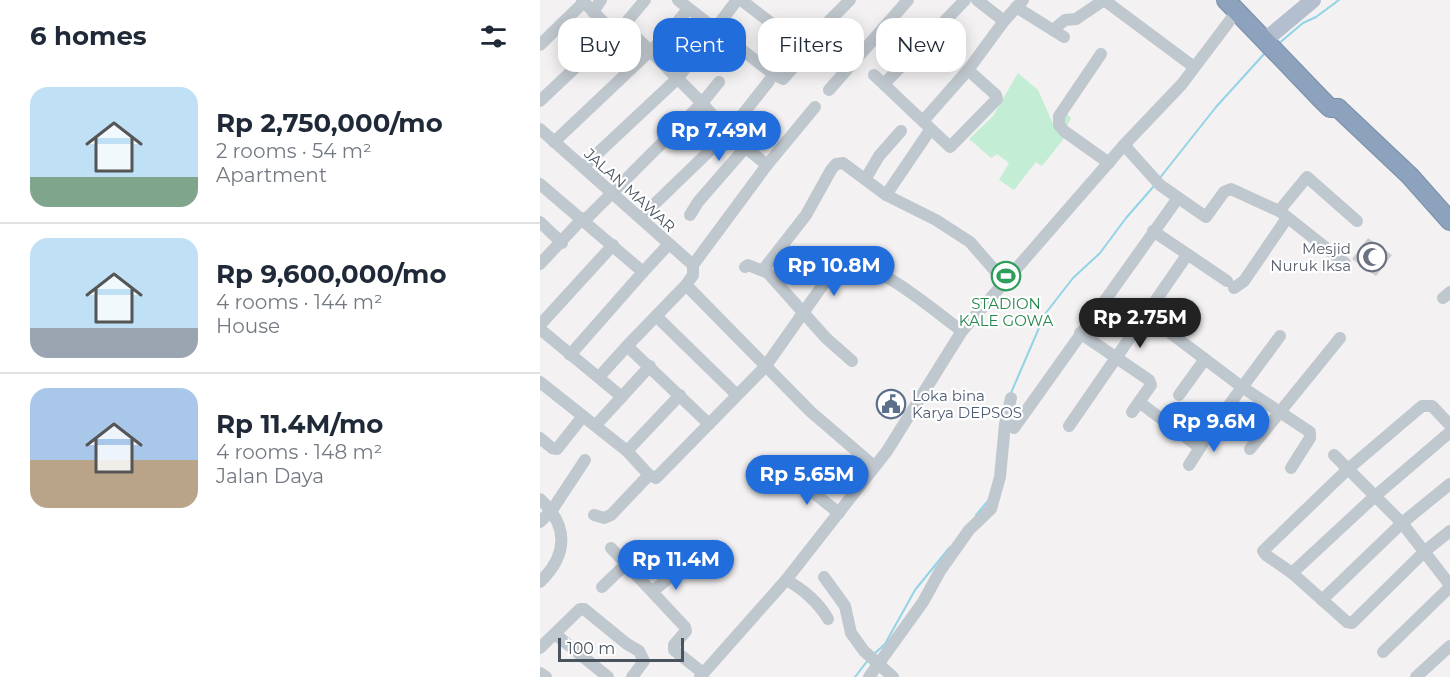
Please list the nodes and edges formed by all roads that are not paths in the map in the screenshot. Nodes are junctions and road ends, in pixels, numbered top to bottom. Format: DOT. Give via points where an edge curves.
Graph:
graph roads {
  1 [pos="601,0"];
  2 [pos="645,0"];
  3 [pos="678,0"];
  4 [pos="739,0"];
  5 [pos="850,0"];
  6 [pos="908,0"];
  7 [pos="965,0"];
  8 [pos="977,0"];
  9 [pos="1104,0"];
  10 [pos="1313,0"];
  11 [pos="1020,3"];
  12 [pos="1233,4"];
  13 [pos="586,5"];
  14 [pos="688,9"];
  15 [pos="605,18"];
  16 [pos="628,18"];
  17 [pos="700,18"];
  18 [pos="724,18"];
  19 [pos="763,18"];
  20 [pos="832,18"];
  21 [pos="1004,21"];
  22 [pos="641,44"];
  23 [pos="1273,44"];
  24 [pos="540,45"];
  25 [pos="650,51"];
  26 [pos="746,53"];
  27 [pos="1101,54"];
  28 [pos="758,62"];
  29 [pos="1194,67"];
  30 [pos="968,70"];
  31 [pos="571,72"];
  32 [pos="682,72"];
  33 [pos="771,72"];
  34 [pos="790,72"];
  35 [pos="874,75"];
  36 [pos="677,79"];
  37 [pos="769,81"];
  38 [pos="719,82"];
  39 [pos="884,84"];
  40 [pos="829,90"];
  41 [pos="540,101"];
  42 [pos="702,103"];
  43 [pos="815,107"];
  44 [pos="926,125"];
  45 [pos="540,129"];
  46 [pos="901,131"];
  47 [pos="728,133"];
  48 [pos="554,142"];
  49 [pos="1124,145"];
  50 [pos="745,148"];
  51 [pos="1109,163"];
  52 [pos="767,165"];
  53 [pos="583,167"];
  54 [pos="866,178"];
  55 [pos="540,184"];
  56 [pos="612,193"];
  57 [pos="886,195"];
  58 [pos="1178,198"];
  59 [pos="690,215"];
  60 [pos="1283,215"];
  61 [pos="640,217"];
  62 [pos="581,220"];
  63 [pos="1450,220"];
  64 [pos="1357,221"];
  65 [pos="540,222"];
  66 [pos="1152,231"];
  67 [pos="562,243"];
  68 [pos="669,244"];
  69 [pos="614,245"];
  70 [pos="1187,255"];
  71 [pos="1345,263"];
  72 [pos="540,264"];
  73 [pos="745,267"];
  74 [pos="762,270"];
  75 [pos="643,272"];
  76 [pos="690,275"];
  77 [pos="1004,281"];
  78 [pos="805,312"];
  79 [pos="1146,314"];
  80 [pos="656,316"];
  81 [pos="541,331"];
  82 [pos="962,331"];
  83 [pos="1080,333"];
  84 [pos="1280,336"];
  85 [pos="1340,338"];
  86 [pos="627,346"];
  87 [pos="570,355"];
  88 [pos="1117,356"];
  89 [pos="1205,359"];
  90 [pos="852,361"];
  91 [pos="650,366"];
  92 [pos="765,367"];
  93 [pos="599,377"];
  94 [pos="540,382"];
  95 [pos="1242,387"];
  96 [pos="680,395"];
  97 [pos="737,395"];
  98 [pos="1179,395"];
  99 [pos="622,397"];
  100 [pos="1011,398"];
  101 [pos="1279,412"];
  102 [pos="583,416"];
  103 [pos="709,424"];
  104 [pos="596,425"];
  105 [pos="1450,425"];
  106 [pos="1069,426"];
  107 [pos="1014,428"];
  108 [pos="1450,432"];
  109 [pos="540,438"];
  110 [pos="1200,448"];
  111 [pos="1250,449"];
  112 [pos="627,451"];
  113 [pos="1334,455"];
  114 [pos="585,460"];
  115 [pos="1189,465"];
  116 [pos="874,466"];
  117 [pos="1291,468"];
  118 [pos="1348,469"];
  119 [pos="649,475"];
  120 [pos="796,476"];
  121 [pos="1450,484"];
  122 [pos="1374,497"];
  123 [pos="540,499"];
  124 [pos="552,510"];
  125 [pos="840,513"];
  126 [pos="594,515"];
  127 [pos="540,522"];
  128 [pos="1402,523"];
  129 [pos="1450,531"];
  130 [pos="611,548"];
  131 [pos="1425,551"];
  132 [pos="627,563"];
  133 [pos="681,568"];
  134 [pos="1292,573"];
  135 [pos="824,577"];
  136 [pos="786,580"];
  137 [pos="540,582"];
  138 [pos="1450,586"];
  139 [pos="602,587"];
  140 [pos="653,591"];
  141 [pos="1322,600"];
  142 [pos="828,619"];
  143 [pos="555,634"];
  144 [pos="1450,646"];
  145 [pos="540,648"];
  146 [pos="1383,652"];
  147 [pos="876,662"];
  148 [pos="540,673"];
  149 [pos="701,676"];
  150 [pos="546,677"];
  151 [pos="608,677"];
  152 [pos="632,677"];
  153 [pos="869,677"];
  154 [pos="893,677"];
  155 [pos="1416,677"];
  1 -- 13 [label="street"];
  2 -- 16 [label="street"];
  3 -- 14 [label="street"];
  4 -- 18 [label="street"];
  4 -- 19 [label="street"];
  5 -- 20 [label="street"];
  6 -- 40 [label="street"];
  7 -- 39 [label="street"];
  8 -- 21 [label="street"];
  9 -- 11 [label="street" via="1076,19 1065,20 1058,33"];
  9 -- 29 [label="street"];
  10 -- 23 [label="main road"];
  11 -- 21 [label="street"];
  12 -- 23 [label="highway"];
  12 -- 29 [label="street"];
  13 -- 15 [label="street"];
  13 -- 24 [label="street"];
  14 -- 17 [label="street"];
  14 -- 25 [label="street"];
  21 -- 30 [label="street"];
  22 -- 25 [label="street"];
  23 -- 63 [label="highway" via="1337,101 1338,108"];
  25 -- 36 [label="street"];
  25 -- 48 [label="street"];
  26 -- 28 [label="street"];
  27 -- 51 [label="street" via="1059,116 1059,125"];
  29 -- 49 [label="street"];
  30 -- 44 [label="street"];
  30 -- 44 [label="street" via="996,95 995,102 950,147"];
  31 -- 41 [label="street"];
  32 -- 36 [label="street"];
  33 -- 34 [label="street" via="780,79"];
  35 -- 39 [label="street"];
  36 -- 42 [label="street"];
  36 -- 53 [label="street"];
  37 -- 47 [label="street"];
  38 -- 42 [label="street"];
  39 -- 44 [label="street"];
  42 -- 47 [label="street"];
  42 -- 56 [label="street"];
  43 -- 52 [label="street"];
  44 -- 57 [label="street"];
  45 -- 48 [label="street, JALAN MAWAR"];
  46 -- 54 [label="street"];
  47 -- 50 [label="street"];
  47 -- 61 [label="street"];
  48 -- 53 [label="street, JALAN MAWAR"];
  49 -- 51 [label="street"];
  49 -- 58 [label="street" via="1158,183"];
  50 -- 52 [label="street"];
  50 -- 59 [label="street"];
  51 -- 77 [label="street"];
  52 -- 76 [label="street"];
  53 -- 56 [label="street, JALAN MAWAR"];
  54 -- 57 [label="street"];
  54 -- 74 [label="street" via="847,164 836,164 806,215"];
  55 -- 62 [label="street"];
  56 -- 61 [label="street, JALAN MAWAR"];
  56 -- 62 [label="street"];
  57 -- 77 [label="street" via="970,242"];
  58 -- 60 [label="street" via="1206,217 1224,192 1233,189"];
  58 -- 66 [label="street"];
  60 -- 64 [label="street" via="1307,177"];
  60 -- 70 [label="street" via="1244,281 1231,285"];
  60 -- 71 [label="street"];
  61 -- 68 [label="street, JALAN MAWAR"];
  62 -- 67 [label="street"];
  62 -- 69 [label="street"];
  65 -- 67 [label="street"];
  66 -- 70 [label="street"];
  66 -- 83 [label="street"];
  67 -- 72 [label="street"];
  68 -- 75 [label="street"];
  68 -- 76 [label="street, JALAN MAWAR"];
  69 -- 75 [label="street"];
  69 -- 81 [label="street"];
  70 -- 79 [label="street"];
  73 -- 74 [label="street"];
  74 -- 78 [label="street"];
  75 -- 87 [label="street"];
  76 -- 80 [label="street"];
  76 -- 92 [label="street, JALAN MAWAR"];
  77 -- 82 [label="street"];
  78 -- 82 [label="street" via="836,264 843,261 893,280"];
  78 -- 90 [label="street"];
  78 -- 92 [label="street"];
  79 -- 88 [label="street"];
  79 -- 89 [label="street"];
  80 -- 86 [label="street"];
  80 -- 97 [label="street"];
  81 -- 87 [label="street"];
  82 -- 116 [label="street"];
  83 -- 88 [label="street"];
  83 -- 107 [label="street"];
  84 -- 95 [label="street"];
  85 -- 101 [label="street"];
  86 -- 91 [label="street"];
  86 -- 93 [label="street"];
  87 -- 93 [label="street"];
  88 -- 106 [label="street"];
  88 -- 110 [label="street" via="1150,383 1136,407"];
  89 -- 95 [label="street"];
  89 -- 98 [label="street"];
  91 -- 96 [label="street"];
  91 -- 99 [label="street"];
  92 -- 97 [label="street"];
  92 -- 116 [label="street, JALAN MAWAR" via="834,434"];
  93 -- 99 [label="street"];
  94 -- 102 [label="street"];
  95 -- 101 [label="street"];
  95 -- 110 [label="street"];
  96 -- 103 [label="street"];
  96 -- 112 [label="street"];
  97 -- 103 [label="street"];
  99 -- 104 [label="street"];
  100 -- 147 [label="street" via="1000,477 991,509 969,530 923,602"];
  101 -- 111 [label="street"];
  101 -- 117 [label="street" via="1311,434"];
  102 -- 104 [label="street"];
  102 -- 109 [label="street" via="557,449"];
  103 -- 119 [label="street" via="658,478"];
  104 -- 112 [label="street"];
  105 -- 118 [label="street" via="1432,406 1425,405"];
  108 -- 122 [label="street"];
  110 -- 115 [label="street"];
  112 -- 119 [label="street"];
  113 -- 118 [label="street"];
  114 -- 124 [label="street"];
  116 -- 125 [label="street"];
  118 -- 122 [label="street"];
  118 -- 134 [label="street" via="1263,551"];
  119 -- 126 [label="street" via="611,515"];
  120 -- 125 [label="street"];
  121 -- 128 [label="street"];
  122 -- 128 [label="street"];
  122 -- 134 [label="street"];
  123 -- 124 [label="street"];
  124 -- 127 [label="street"];
  124 -- 137 [label="street" via="560,524 560,554"];
  125 -- 136 [label="street"];
  128 -- 131 [label="street"];
  128 -- 141 [label="street"];
  129 -- 131 [label="street"];
  130 -- 132 [label="street"];
  131 -- 138 [label="street"];
  131 -- 141 [label="street" via="1355,622 1347,622"];
  132 -- 139 [label="street"];
  132 -- 140 [label="street"];
  133 -- 140 [label="street"];
  134 -- 141 [label="street"];
  135 -- 147 [label="street" via="845,606 851,633"];
  136 -- 142 [label="street" via="805,593"];
  136 -- 149 [label="street"];
  138 -- 146 [label="street"];
  140 -- 149 [label="street" via="686,630 674,650"];
  143 -- 145 [label="street"];
  143 -- 151 [label="street"];
  143 -- 152 [label="street" via="580,609 588,611 639,651 644,661"];
  144 -- 155 [label="street"];
  147 -- 153 [label="street"];
  147 -- 154 [label="street"];
  148 -- 150 [label="street"];
}
